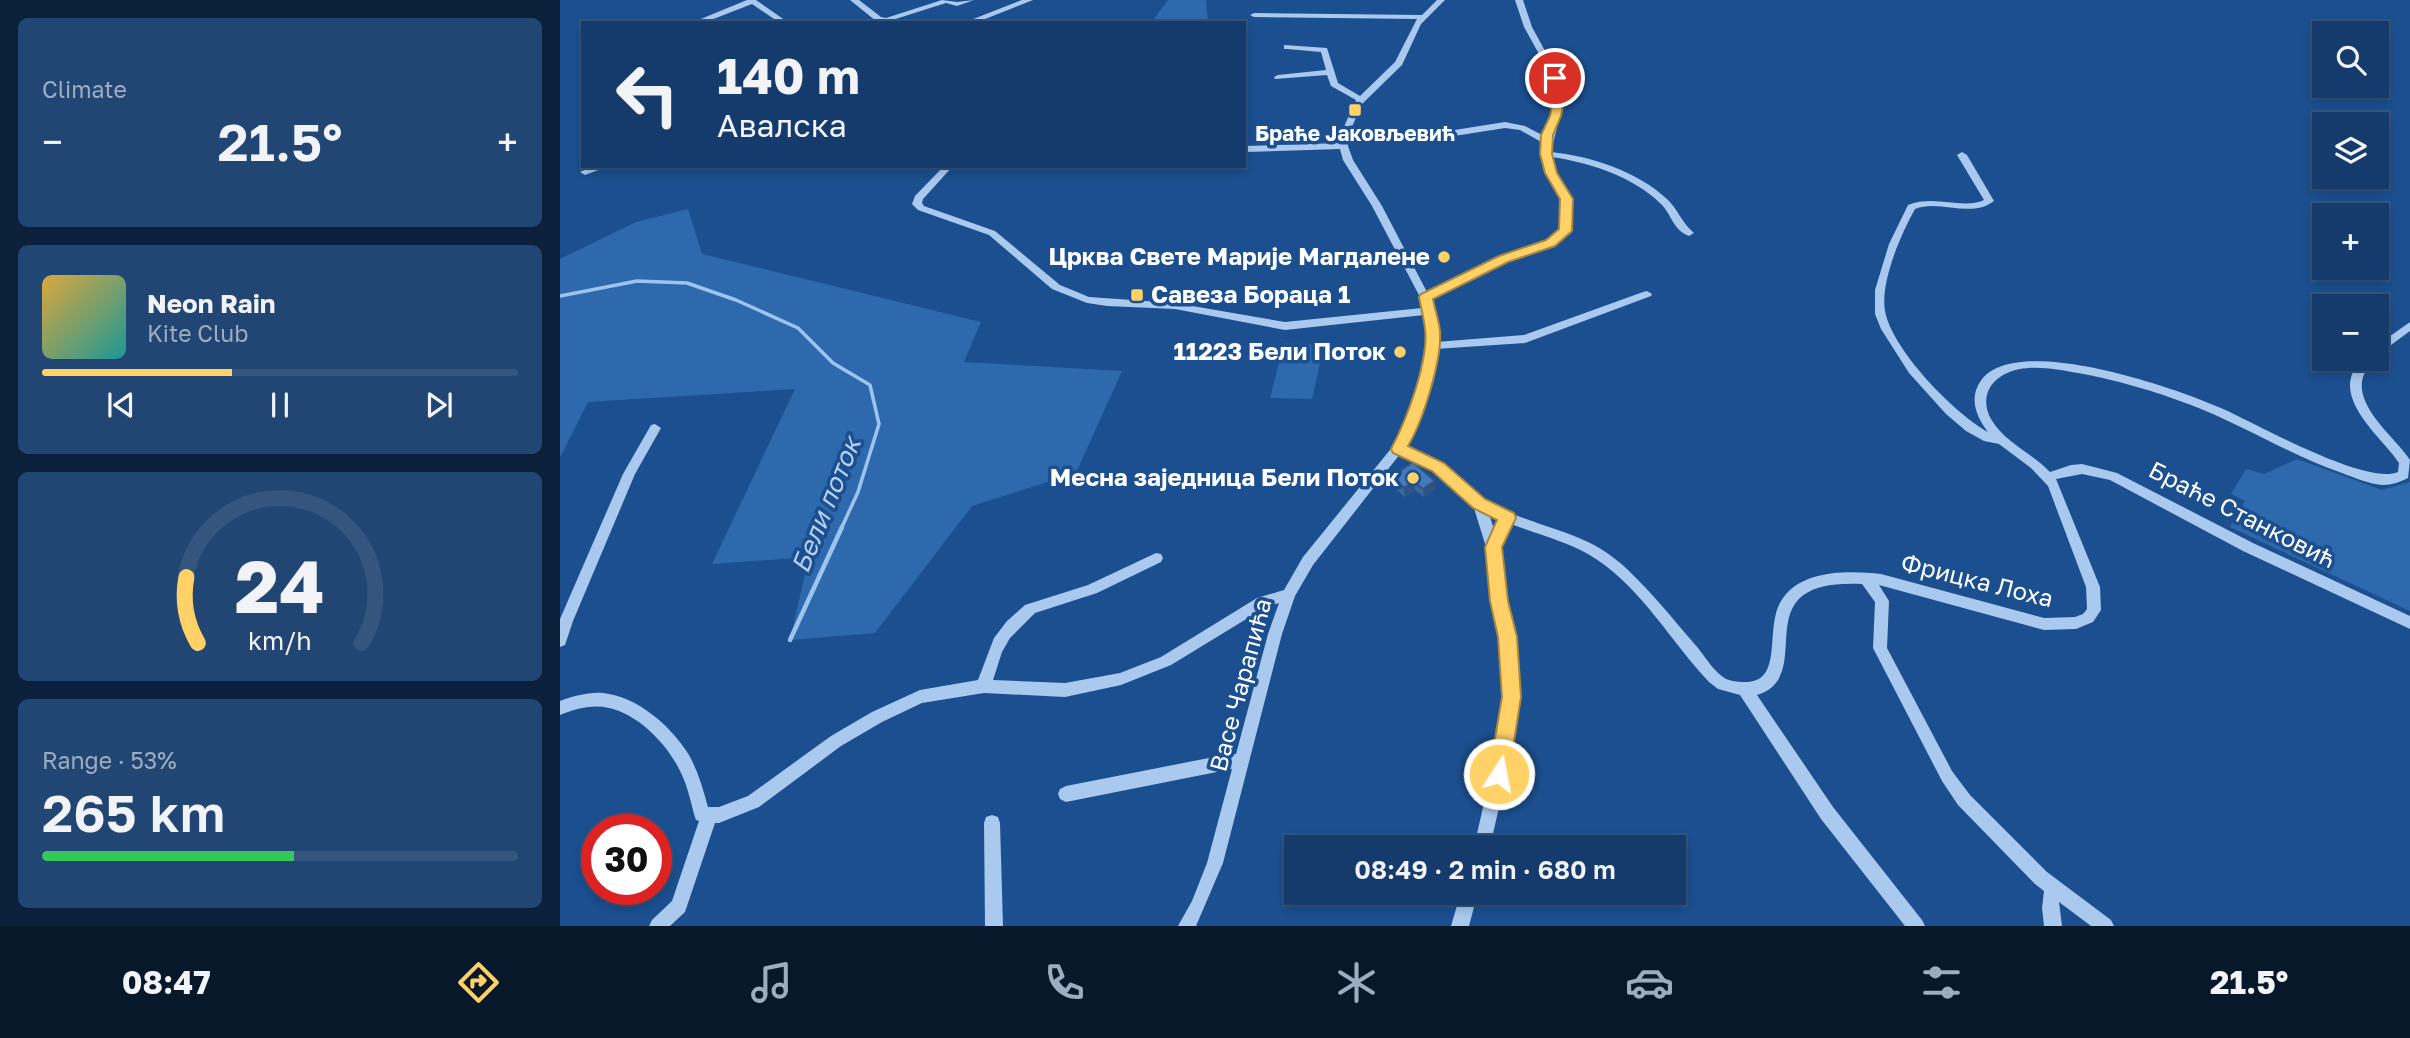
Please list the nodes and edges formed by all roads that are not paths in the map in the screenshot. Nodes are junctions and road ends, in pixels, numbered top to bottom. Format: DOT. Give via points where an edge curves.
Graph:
graph roads {
  1 [pos="854,0"];
  2 [pos="970,0"];
  3 [pos="1029,0"];
  4 [pos="1441,0"];
  5 [pos="1519,0"];
  6 [pos="752,1"];
  7 [pos="940,1"];
  8 [pos="1254,15"];
  9 [pos="1423,17"];
  10 [pos="700,21"];
  11 [pos="782,21"];
  12 [pos="972,21"];
  13 [pos="1287,47"];
  14 [pos="1329,72"];
  15 [pos="1278,77"];
  16 [pos="1361,100"];
  17 [pos="1346,131"];
  18 [pos="1546,141"];
  19 [pos="1343,146"];
  20 [pos="1246,149"];
  21 [pos="1546,154"];
  22 [pos="1962,155"];
  23 [pos="598,168"];
  24 [pos="946,168"];
  25 [pos="585,172"];
  26 [pos="1689,233"];
  27 [pos="1647,295"];
  28 [pos="1425,297"];
  29 [pos="1430,312"];
  30 [pos="2410,326"];
  31 [pos="2389,342"];
  32 [pos="1432,346"];
  33 [pos="2358,371"];
  34 [pos="655,428"];
  35 [pos="2003,440"];
  36 [pos="1399,449"];
  37 [pos="2049,477"];
  38 [pos="1479,504"];
  39 [pos="1508,518"];
  40 [pos="1493,547"];
  41 [pos="1156,558"];
  42 [pos="1865,578"];
  43 [pos="1289,595"];
  44 [pos="2410,623"];
  45 [pos="560,641"];
  46 [pos="984,686"];
  47 [pos="1745,690"];
  48 [pos="560,708"];
  49 [pos="1242,761"];
  50 [pos="1066,794"];
  51 [pos="709,816"];
  52 [pos="992,823"];
  53 [pos="1485,835"];
  54 [pos="2053,888"];
  55 [pos="1466,905"];
  56 [pos="658,926"];
  57 [pos="994,926"];
  58 [pos="1187,926"];
  59 [pos="1460,926"];
  60 [pos="1916,926"];
  61 [pos="2053,926"];
  62 [pos="2105,926"];
  1 -- 7 [label="street" via="886,20"];
  2 -- 7 [label="street" via="957,4"];
  3 -- 12 [label="street"];
  4 -- 9 [label="street"];
  5 -- 18 [label="street" via="1551,65 1558,90 1556,116"];
  6 -- 10 [label="street"];
  6 -- 11 [label="street"];
  8 -- 9 [label="street"];
  9 -- 16 [label="street" via="1399,63"];
  13 -- 14 [label="street" via="1324,50"];
  14 -- 15 [label="street"];
  14 -- 16 [label="street" via="1334,84"];
  16 -- 17 [label="street"];
  17 -- 18 [label="street" via="1403,139 1505,125"];
  17 -- 19 [label="street"];
  18 -- 21 [label="street"];
  19 -- 20 [label="street"];
  19 -- 28 [label="street, Васе Чарапића"];
  21 -- 26 [label="street" via="1597,166 1639,184 1668,205"];
  21 -- 28 [label="street" via="1566,199 1564,233"];
  22 -- 35 [label="street" via="1989,201 1911,207 1901,223 1882,287 1880,314 1902,356 1924,384 1968,425 1996,441"];
  23 -- 25 [label="street"];
  24 -- 29 [label="street" via="918,198 921,208 992,233 1056,286 1087,300 1175,306 1285,326"];
  27 -- 32 [label="street" via="1525,339"];
  28 -- 29 [label="street, Васе Чарапића"];
  29 -- 32 [label="street, Васе Чарапића"];
  30 -- 31 [label="street"];
  32 -- 36 [label="street, Васе Чарапића" via="1420,400"];
  33 -- 35 [label="street, Фрицка Лоха" via="2354,392 2405,462 2406,470 2397,480 2346,470 2152,386 2045,365 2007,368 1986,383 1982,411"];
  34 -- 45 [label="street" via="629,474"];
  35 -- 37 [label="street, Фрицка Лоха"];
  36 -- 38 [label="street" via="1438,467"];
  36 -- 43 [label="street, Васе Чарапића" via="1308,561"];
  37 -- 42 [label="street, Фрицка Лоха" via="2093,587 2095,602 2088,618 2044,624"];
  37 -- 44 [label="street, Браће Станковић" via="2082,469 2113,476 2248,547"];
  38 -- 39 [label="street"];
  38 -- 40 [label="street"];
  39 -- 40 [label="street"];
  39 -- 47 [label="street" via="1554,533 1608,560 1719,682"];
  40 -- 53 [label="street" via="1508,637 1512,697"];
  41 -- 46 [label="street" via="1115,580 1018,617 997,643"];
  42 -- 47 [label="street, Фрицка Лоха" via="1830,579 1795,594 1781,619 1778,668 1763,685"];
  42 -- 54 [label="street" via="1882,601 1880,648 1947,776 1964,800"];
  43 -- 46 [label="street" via="1262,602 1166,660 1121,679 1065,690"];
  43 -- 49 [label="street, Васе Чарапића"];
  46 -- 51 [label="street" via="943,691 904,703 820,751 754,802"];
  47 -- 60 [label="street" via="1827,813"];
  48 -- 51 [label="street" via="609,701 648,723 675,748 702,814"];
  49 -- 50 [label="street"];
  49 -- 58 [label="street, Васе Чарапића" via="1215,863"];
  51 -- 56 [label="street" via="680,904"];
  52 -- 57 [label="street"];
  54 -- 61 [label="street"];
  54 -- 62 [label="street"];
  55 -- 59 [label="street"];
}
